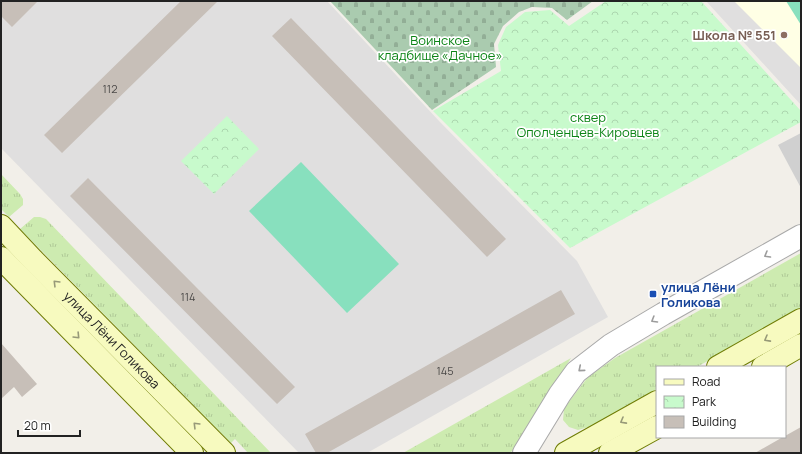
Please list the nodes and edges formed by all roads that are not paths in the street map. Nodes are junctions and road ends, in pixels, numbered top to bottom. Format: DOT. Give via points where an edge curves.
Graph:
graph roads {
  1 [pos="1,226"];
  2 [pos="801,236"];
  3 [pos="1,258"];
  4 [pos="801,320"];
  5 [pos="801,345"];
  6 [pos="720,366"];
  7 [pos="765,366"];
  8 [pos="656,403"];
  9 [pos="656,428"];
  10 [pos="192,453"];
  11 [pos="224,453"];
  12 [pos="524,453"];
  13 [pos="566,453"];
  14 [pos="610,453"];
  11 -- 1 [label="street, улица Лёни Голикова, one-way"];
  2 -- 12 [label="street, one-way" via="611,345 576,372"];
  3 -- 10 [label="street, улица Лёни Голикова, one-way"];
  4 -- 6 [label="street, one-way"];
  5 -- 7 [label="street"];
  8 -- 13 [label="street, one-way"];
  9 -- 14 [label="street"];
}
